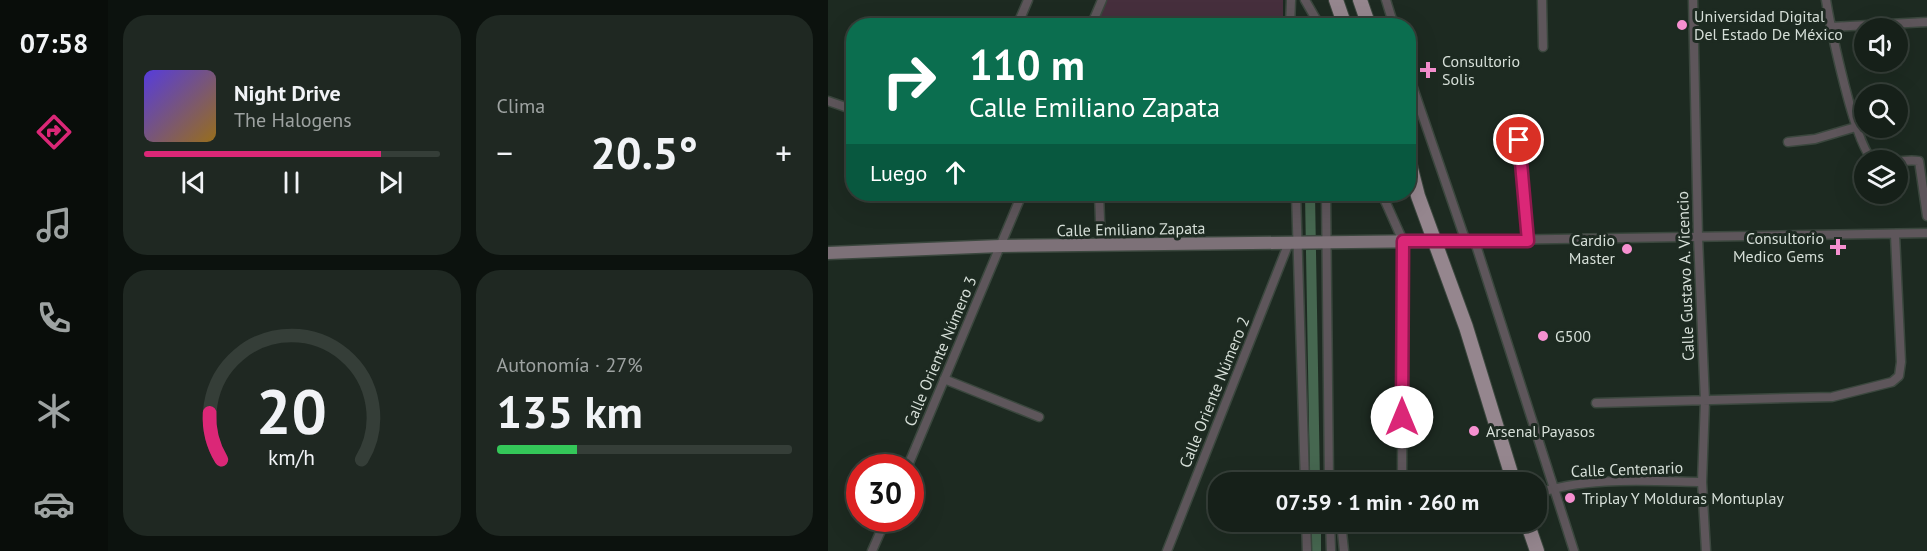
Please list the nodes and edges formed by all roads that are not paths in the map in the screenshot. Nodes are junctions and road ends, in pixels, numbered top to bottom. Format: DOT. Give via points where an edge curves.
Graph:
graph roads {
  1 [pos="1028,0"];
  2 [pos="1102,0"];
  3 [pos="1291,0"];
  4 [pos="1305,0"];
  5 [pos="1336,0"];
  6 [pos="1360,0"];
  7 [pos="1386,0"];
  8 [pos="1542,0"];
  9 [pos="1693,0"];
  10 [pos="1826,0"];
  11 [pos="1020,18"];
  12 [pos="1094,18"];
  13 [pos="1290,18"];
  14 [pos="1315,18"];
  15 [pos="1342,18"];
  16 [pos="1366,18"];
  17 [pos="1392,18"];
  18 [pos="1927,22"];
  19 [pos="1831,27"];
  20 [pos="1543,47"];
  21 [pos="1416,94"];
  22 [pos="828,101"];
  23 [pos="846,107"];
  24 [pos="1854,119"];
  25 [pos="1517,120"];
  26 [pos="1854,128"];
  27 [pos="1861,138"];
  28 [pos="1788,142"];
  29 [pos="1416,188"];
  30 [pos="1416,192"];
  31 [pos="1418,196"];
  32 [pos="1019,201"];
  33 [pos="1100,201"];
  34 [pos="1298,201"];
  35 [pos="1323,201"];
  36 [pos="1385,201"];
  37 [pos="1927,216"];
  38 [pos="1927,234"];
  39 [pos="1895,235"];
  40 [pos="1698,237"];
  41 [pos="1403,241"];
  42 [pos="1434,241"];
  43 [pos="1528,241"];
  44 [pos="1307,242"];
  45 [pos="1471,242"];
  46 [pos="1000,246"];
  47 [pos="1101,246"];
  48 [pos="828,253"];
  49 [pos="944,379"];
  50 [pos="1705,401"];
  51 [pos="1596,403"];
  52 [pos="1039,417"];
  53 [pos="913,454"];
  54 [pos="1305,472"];
  55 [pos="1328,472"];
  56 [pos="1402,472"];
  57 [pos="1511,472"];
  58 [pos="1702,482"];
  59 [pos="1553,488"];
  60 [pos="1547,490"];
  61 [pos="880,532"];
  62 [pos="1306,532"];
  63 [pos="1330,532"];
  64 [pos="1342,532"];
  65 [pos="1530,532"];
  66 [pos="872,551"];
  67 [pos="1167,551"];
  68 [pos="1307,551"];
  69 [pos="1331,551"];
  70 [pos="1344,551"];
  71 [pos="1537,551"];
  72 [pos="1574,551"];
  73 [pos="1706,551"];
  1 -- 11 [label="street"];
  2 -- 12 [label="street"];
  3 -- 13 [label="street"];
  4 -- 14 [label="street"];
  5 -- 15 [label="main road"];
  6 -- 16 [label="main road"];
  7 -- 17 [label="street"];
  8 -- 20 [label="street"];
  9 -- 40 [label="street, Calle Gustavo A. Vicencio"];
  10 -- 19 [label="street"];
  18 -- 19 [label="street"];
  19 -- 24 [label="street"];
  21 -- 45 [label="street"];
  22 -- 23 [label="street"];
  25 -- 43 [label="street"];
  26 -- 28 [label="street"];
  27 -- 37 [label="street" via="1871,159 1919,162"];
  29 -- 31 [label="main road"];
  30 -- 31 [label="main road"];
  31 -- 42 [label="main road"];
  32 -- 46 [label="street, Calle Oriente Número 3"];
  33 -- 47 [label="street"];
  34 -- 44 [label="street"];
  35 -- 44 [label="street"];
  36 -- 41 [label="street"];
  38 -- 39 [label="street"];
  39 -- 40 [label="street"];
  39 -- 50 [label="street" via="1901,362 1897,379 1832,397"];
  40 -- 43 [label="street"];
  40 -- 50 [label="street, Calle Gustavo A. Vicencio"];
  41 -- 42 [label="street, Calle Emiliano Zapata"];
  41 -- 44 [label="street, Calle Emiliano Zapata"];
  41 -- 56 [label="street"];
  42 -- 45 [label="street"];
  42 -- 57 [label="main road" via="1466,327"];
  43 -- 45 [label="street"];
  44 -- 47 [label="street, Calle Emiliano Zapata"];
  44 -- 54 [label="street"];
  44 -- 55 [label="street"];
  44 -- 67 [label="street, Calle Oriente Número 2"];
  45 -- 59 [label="street"];
  46 -- 47 [label="street, Calle Emiliano Zapata"];
  46 -- 48 [label="street, Calle Emiliano Zapata"];
  46 -- 49 [label="street, Calle Oriente Número 3"];
  49 -- 52 [label="street"];
  49 -- 53 [label="street, Calle Oriente Número 3"];
  50 -- 51 [label="street"];
  50 -- 58 [label="street, Calle Gustavo A. Vicencio"];
  58 -- 59 [label="street, Calle Centenario" via="1630,481"];
  58 -- 73 [label="street, Calle Gustavo A. Vicencio"];
  59 -- 60 [label="street, Calle Centenario"];
  59 -- 72 [label="street"];
  61 -- 66 [label="street"];
  62 -- 68 [label="street"];
  63 -- 69 [label="street"];
  64 -- 70 [label="street"];
  65 -- 71 [label="main road"];
}
